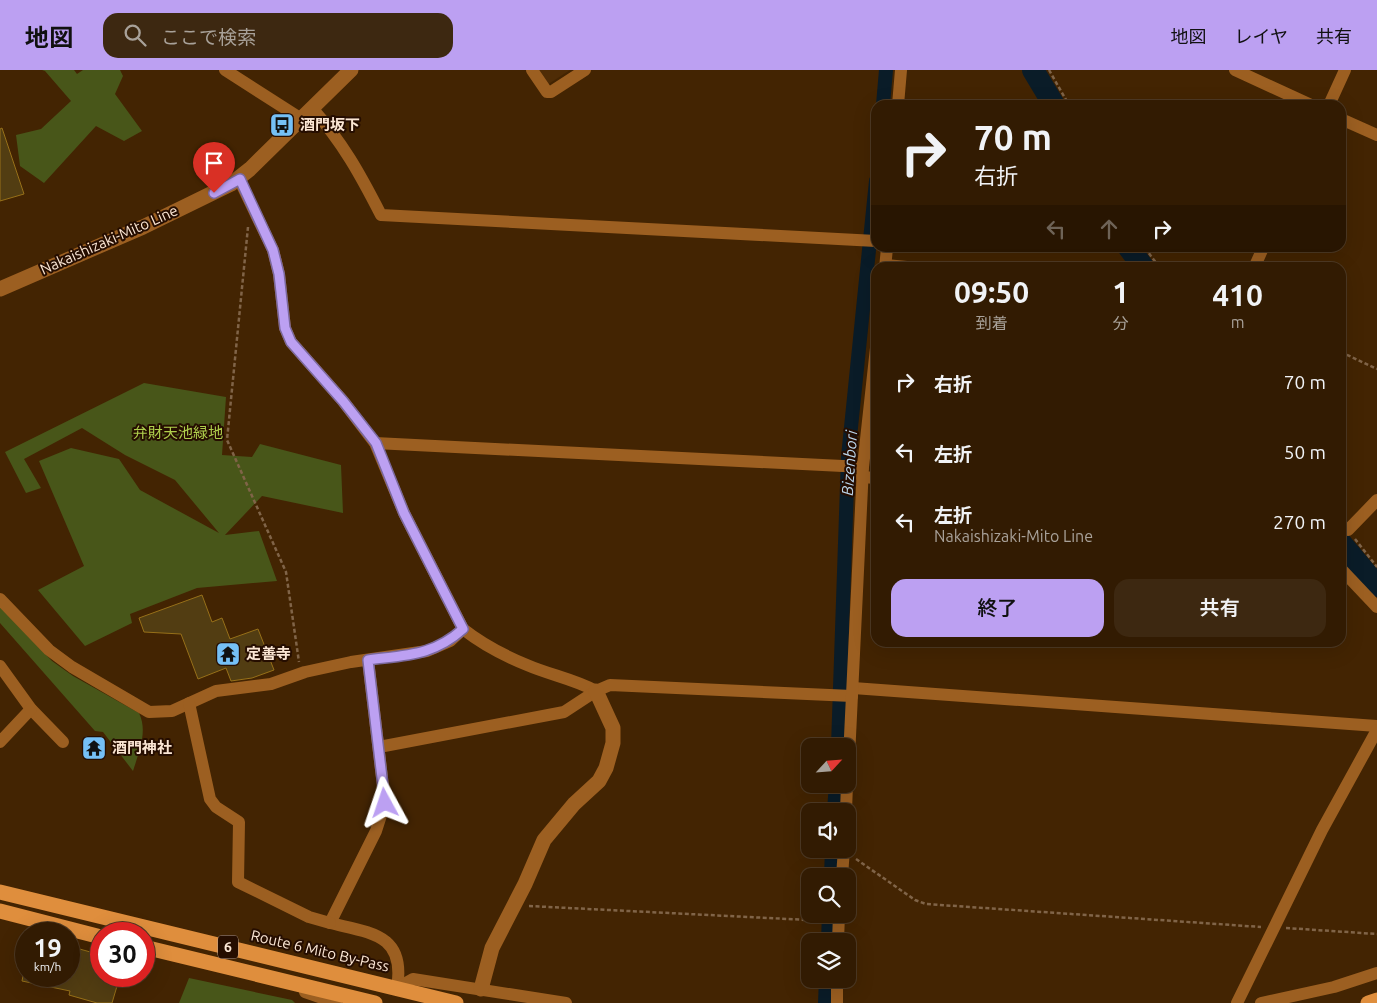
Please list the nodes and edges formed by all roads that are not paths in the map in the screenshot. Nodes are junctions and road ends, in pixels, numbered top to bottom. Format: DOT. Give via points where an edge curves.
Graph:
graph roads {
  1 [pos="225,70"];
  2 [pos="351,70"];
  3 [pos="532,70"];
  4 [pos="585,70"];
  5 [pos="901,70"];
  6 [pos="1235,70"];
  7 [pos="1345,70"];
  8 [pos="898,100"];
  9 [pos="1300,100"];
  10 [pos="1331,100"];
  11 [pos="306,113"];
  12 [pos="1346,121"];
  13 [pos="1377,136"];
  14 [pos="240,179"];
  15 [pos="871,241"];
  16 [pos="0,289"];
  17 [pos="871,386"];
  18 [pos="376,443"];
  19 [pos="860,471"];
  20 [pos="871,476"];
  21 [pos="1377,500"];
  22 [pos="1348,530"];
  23 [pos="1346,574"];
  24 [pos="0,599"];
  25 [pos="1377,607"];
  26 [pos="463,629"];
  27 [pos="368,660"];
  28 [pos="0,666"];
  29 [pos="596,691"];
  30 [pos="847,693"];
  31 [pos="189,704"];
  32 [pos="31,709"];
  33 [pos="1377,726"];
  34 [pos="1377,730"];
  35 [pos="848,738"];
  36 [pos="0,742"];
  37 [pos="63,742"];
  38 [pos="379,747"];
  39 [pos="0,892"];
  40 [pos="0,911"];
  41 [pos="330,923"];
  42 [pos="90,934"];
  43 [pos="155,950"];
  44 [pos="1377,972"];
  45 [pos="268,977"];
  46 [pos="397,988"];
  47 [pos="837,988"];
  48 [pos="481,989"];
  49 [pos="1377,1000"];
  50 [pos="336,1003"];
  51 [pos="375,1003"];
  52 [pos="456,1003"];
  53 [pos="566,1003"];
  54 [pos="837,1003"];
  55 [pos="1237,1003"];
  56 [pos="1261,1003"];
  57 [pos="1368,1003"];
  1 -- 11 [label="street"];
  2 -- 11 [label="main road, Nakaishizaki-Mito Line"];
  3 -- 4 [label="street" via="547,92"];
  5 -- 8 [label="street"];
  6 -- 9 [label="street"];
  7 -- 10 [label="street"];
  11 -- 14 [label="main road, Nakaishizaki-Mito Line"];
  11 -- 15 [label="street" via="335,134 381,215"];
  12 -- 13 [label="street"];
  14 -- 16 [label="main road, Nakaishizaki-Mito Line" via="143,227"];
  14 -- 18 [label="street" via="273,250 285,328 291,342"];
  17 -- 19 [label="street"];
  18 -- 19 [label="street" via="842,466"];
  18 -- 26 [label="street" via="404,513"];
  19 -- 20 [label="street"];
  19 -- 30 [label="street"];
  21 -- 22 [label="street"];
  23 -- 25 [label="street"];
  24 -- 31 [label="street" via="57,656 149,712 172,711"];
  26 -- 27 [label="street" via="450,641 432,650"];
  26 -- 29 [label="street" via="476,640 528,666"];
  27 -- 31 [label="street" via="301,674 271,684 216,691"];
  27 -- 38 [label="street"];
  28 -- 32 [label="street"];
  29 -- 30 [label="street" via="610,684"];
  29 -- 38 [label="street" via="564,712"];
  29 -- 48 [label="main road" via="613,728 613,743 606,768 599,781 574,804 544,840 492,948"];
  30 -- 33 [label="street"];
  30 -- 35 [label="street"];
  31 -- 41 [label="street" via="210,800 239,822 238,882 309,917"];
  32 -- 36 [label="street"];
  32 -- 37 [label="street"];
  34 -- 55 [label="street" via="1322,830"];
  38 -- 41 [label="street" via="385,798 381,819"];
  39 -- 46 [label="highway, Route 6 Mito By-Pass / 6"];
  40 -- 42 [label="highway"];
  41 -- 46 [label="street" via="380,936 397,957 400,969"];
  43 -- 45 [label="highway, 6"];
  44 -- 56 [label="street"];
  45 -- 50 [label="street"];
  45 -- 51 [label="highway, 6"];
  46 -- 48 [label="street" via="413,979"];
  46 -- 52 [label="highway, Route 6 Mito By-Pass / 6"];
  47 -- 54 [label="street"];
  48 -- 53 [label="street"];
  49 -- 57 [label="highway"];
}
